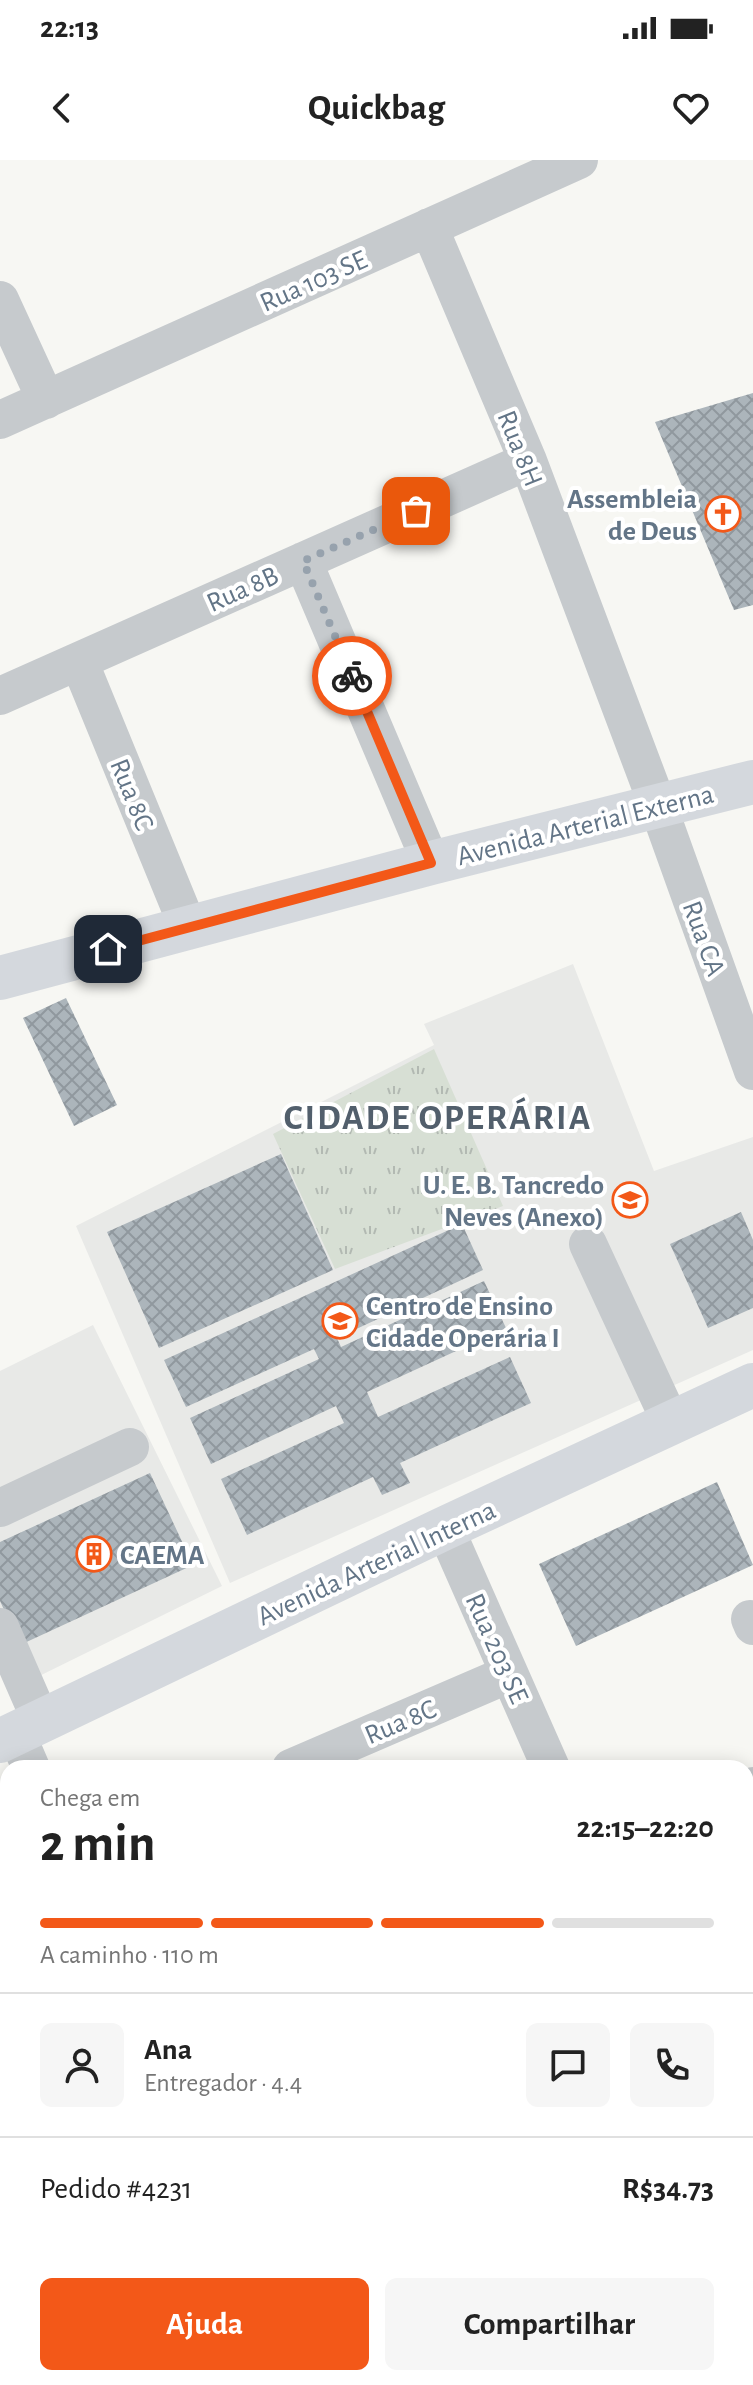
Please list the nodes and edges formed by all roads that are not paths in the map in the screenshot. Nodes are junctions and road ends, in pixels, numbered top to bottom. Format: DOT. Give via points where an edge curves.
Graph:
graph roads {
  1 [pos="579,160"];
  2 [pos="429,227"];
  3 [pos="0,300"];
  4 [pos="46,400"];
  5 [pos="0,420"];
  6 [pos="528,461"];
  7 [pos="303,561"];
  8 [pos="79,661"];
  9 [pos="0,696"];
  10 [pos="753,782"];
  11 [pos="658,806"];
  12 [pos="431,863"];
  13 [pos="188,927"];
  14 [pos="0,978"];
  15 [pos="753,1071"];
  16 [pos="588,1244"];
  17 [pos="753,1385"];
  18 [pos="671,1423"];
  19 [pos="130,1447"];
  20 [pos="0,1508"];
  21 [pos="445,1528"];
  22 [pos="0,1627"];
  23 [pos="509,1674"];
  24 [pos="22,1741"];
  25 [pos="310,1760"];
  26 [pos="547,1760"];
  1 -- 2 [label="street, Rua 103 SE"];
  2 -- 4 [label="street, Rua 103 SE"];
  2 -- 6 [label="street, Rua 8H"];
  3 -- 4 [label="street"];
  4 -- 5 [label="street, Rua 103 SE"];
  6 -- 7 [label="street, Rua 8B"];
  6 -- 11 [label="street, Rua 8H"];
  7 -- 8 [label="street, Rua 8B"];
  7 -- 12 [label="street"];
  8 -- 9 [label="street, Rua 8B"];
  8 -- 13 [label="street, Rua 8C"];
  10 -- 11 [label="main road, Avenida Arterial Externa"];
  11 -- 12 [label="main road, Avenida Arterial Externa"];
  11 -- 15 [label="street, Rua CA"];
  12 -- 13 [label="main road, Avenida Arterial Externa"];
  13 -- 14 [label="main road, Avenida Arterial Externa"];
  16 -- 18 [label="street"];
  17 -- 18 [label="main road, Avenida Arterial Interna"];
  18 -- 21 [label="main road, Avenida Arterial Interna"];
  19 -- 20 [label="street"];
  21 -- 23 [label="street, Rua 203 SE"];
  21 -- 24 [label="main road, Avenida Arterial Interna"];
  22 -- 24 [label="street"];
  23 -- 25 [label="street, Rua 8C"];
  23 -- 26 [label="street, Rua 203 SE"];
}
